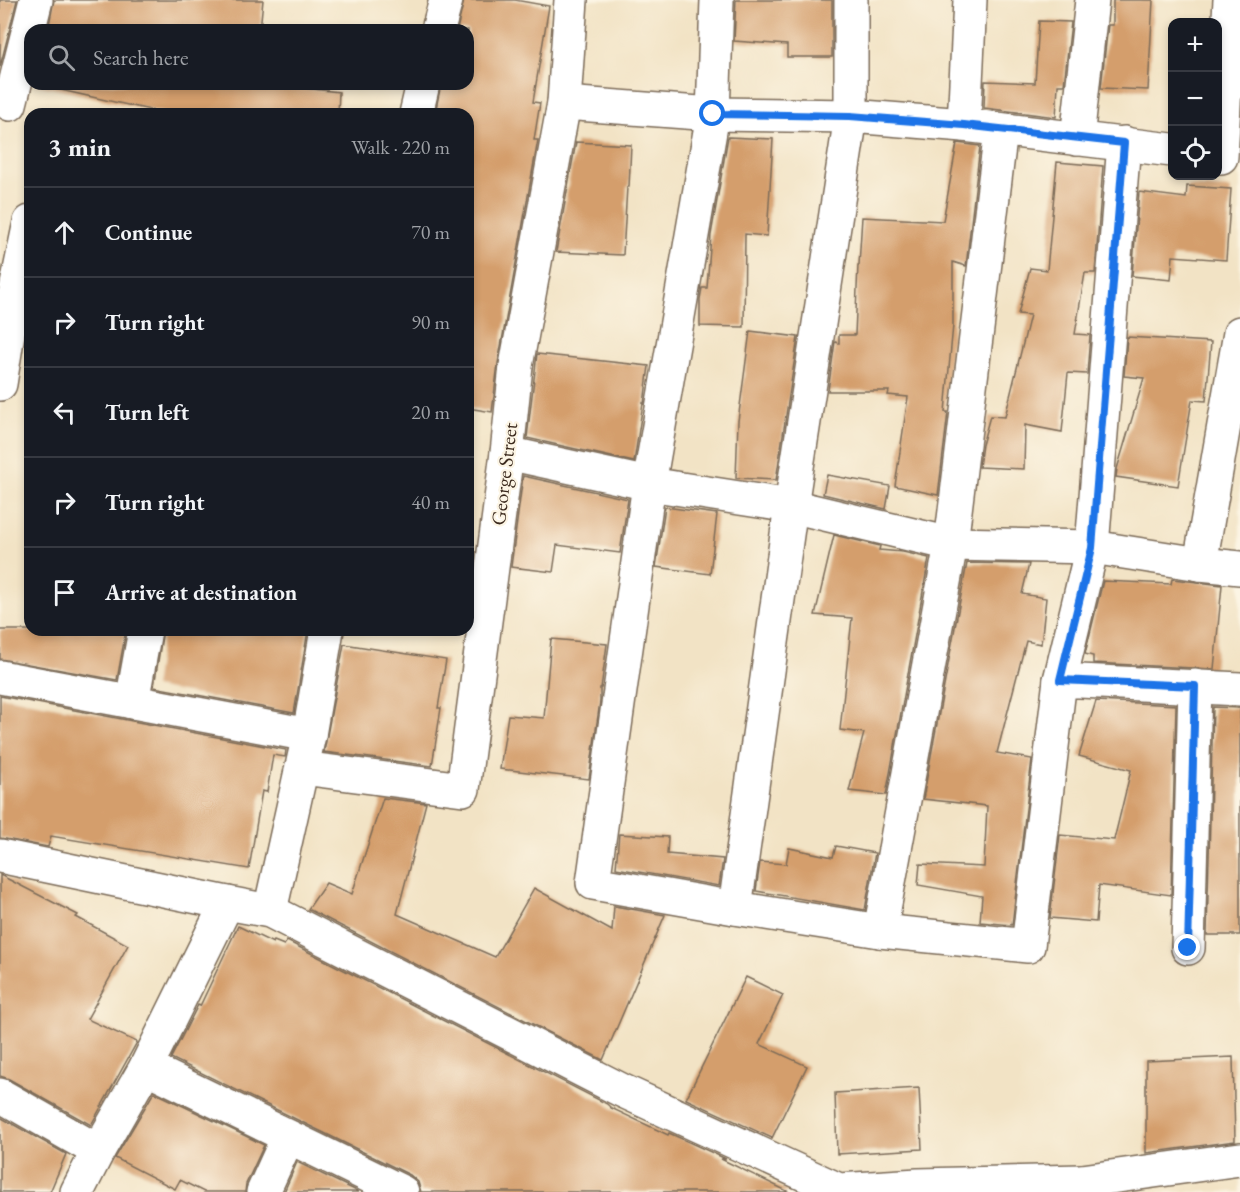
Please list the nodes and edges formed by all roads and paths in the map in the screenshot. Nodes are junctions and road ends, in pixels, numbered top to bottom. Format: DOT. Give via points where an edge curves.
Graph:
graph roads {
  1 [pos="36,0"];
  2 [pos="446,0"];
  3 [pos="570,0"];
  4 [pos="717,0"];
  5 [pos="851,0"];
  6 [pos="970,0"];
  7 [pos="1092,0"];
  8 [pos="1230,0"];
  9 [pos="31,24"];
  10 [pos="440,24"];
  11 [pos="24,57"];
  12 [pos="422,90"];
  13 [pos="564,103"];
  14 [pos="14,105"];
  15 [pos="417,108"];
  16 [pos="713,114"];
  17 [pos="850,116"];
  18 [pos="964,125"];
  19 [pos="1001,130"];
  20 [pos="1077,139"];
  21 [pos="1124,143"];
  22 [pos="1168,149"];
  23 [pos="1226,158"];
  24 [pos="24,278"];
  25 [pos="20,315"];
  26 [pos="1240,333"];
  27 [pos="0,384"];
  28 [pos="507,453"];
  29 [pos="649,484"];
  30 [pos="791,506"];
  31 [pos="951,544"];
  32 [pos="1092,548"];
  33 [pos="1200,564"];
  34 [pos="1240,568"];
  35 [pos="144,636"];
  36 [pos="326,636"];
  37 [pos="0,677"];
  38 [pos="1060,680"];
  39 [pos="1195,686"];
  40 [pos="1240,689"];
  41 [pos="132,702"];
  42 [pos="309,735"];
  43 [pos="302,768"];
  44 [pos="0,856"];
  45 [pos="227,903"];
  46 [pos="735,908"];
  47 [pos="270,911"];
  48 [pos="880,931"];
  49 [pos="1188,948"];
  50 [pos="146,1067"];
  51 [pos="0,1095"];
  52 [pos="288,1137"];
  53 [pos="98,1151"];
  54 [pos="1240,1160"];
  55 [pos="1085,1187"];
  56 [pos="917,1189"];
  57 [pos="77,1192"];
  58 [pos="263,1192"];
  59 [pos="402,1192"];
  1 -- 9 [label="street"];
  2 -- 10 [label="street"];
  3 -- 13 [label="street, George Street"];
  4 -- 16 [label="street"];
  5 -- 17 [label="street"];
  6 -- 18 [label="street"];
  7 -- 20 [label="street"];
  8 -- 23 [label="street"];
  11 -- 14 [label="street"];
  12 -- 15 [label="street"];
  13 -- 16 [label="street"];
  13 -- 28 [label="street, George Street" via="516,366"];
  16 -- 17 [label="street"];
  16 -- 29 [label="street"];
  17 -- 18 [label="street"];
  17 -- 30 [label="street"];
  18 -- 19 [label="street"];
  19 -- 20 [label="street"];
  19 -- 31 [label="street"];
  20 -- 21 [label="street"];
  21 -- 22 [label="street"];
  21 -- 32 [label="street"];
  24 -- 25 [label="street"];
  25 -- 27 [label="street"];
  26 -- 33 [label="street"];
  28 -- 29 [label="street"];
  28 -- 43 [label="street, George Street" via="463,789"];
  29 -- 30 [label="street"];
  29 -- 46 [label="street" via="593,883"];
  30 -- 31 [label="street"];
  30 -- 46 [label="street"];
  31 -- 32 [label="street"];
  31 -- 48 [label="street"];
  32 -- 33 [label="street"];
  32 -- 38 [label="street"];
  33 -- 34 [label="street"];
  35 -- 41 [label="street"];
  36 -- 42 [label="street"];
  37 -- 41 [label="street"];
  38 -- 39 [label="street"];
  38 -- 48 [label="street" via="1028,946"];
  39 -- 40 [label="street"];
  39 -- 49 [label="street"];
  41 -- 42 [label="street"];
  42 -- 43 [label="street"];
  43 -- 47 [label="street"];
  44 -- 45 [label="street"];
  45 -- 47 [label="street"];
  45 -- 50 [label="street"];
  46 -- 48 [label="street"];
  47 -- 56 [label="street" via="621,1090 839,1190"];
  50 -- 52 [label="street"];
  50 -- 53 [label="street"];
  51 -- 53 [label="street"];
  52 -- 58 [label="street"];
  52 -- 59 [label="street"];
  53 -- 57 [label="street"];
  54 -- 55 [label="street"];
  55 -- 56 [label="street"];
}
